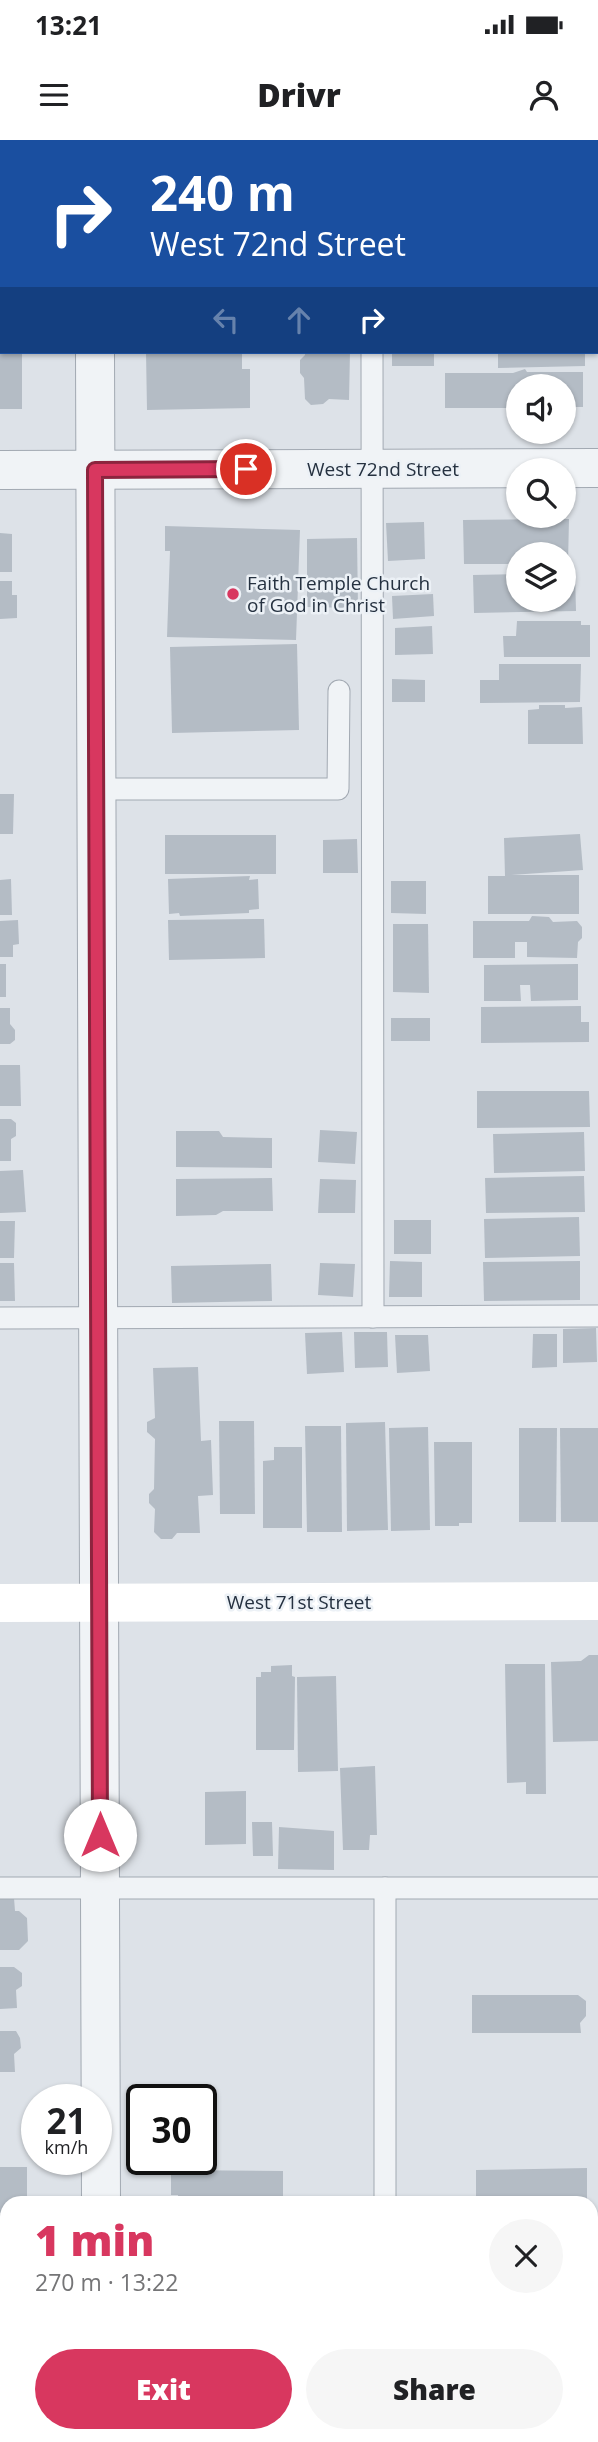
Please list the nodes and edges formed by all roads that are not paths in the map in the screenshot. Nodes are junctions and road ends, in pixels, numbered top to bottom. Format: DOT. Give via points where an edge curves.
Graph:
graph roads {
  1 [pos="94,354"];
  2 [pos="372,354"];
  3 [pos="598,468"];
  4 [pos="372,469"];
  5 [pos="0,470"];
  6 [pos="95,470"];
  7 [pos="339,691"];
  8 [pos="96,789"];
  9 [pos="598,1316"];
  10 [pos="373,1317"];
  11 [pos="0,1318"];
  12 [pos="98,1318"];
  13 [pos="598,1601"];
  14 [pos="0,1603"];
  15 [pos="99,1603"];
  16 [pos="100,1887"];
  17 [pos="0,1888"];
  18 [pos="385,1888"];
  19 [pos="598,1888"];
  20 [pos="101,2196"];
  21 [pos="385,2196"];
  1 -- 6 [label="street"];
  2 -- 4 [label="lane"];
  3 -- 4 [label="street, West 72nd Street"];
  4 -- 6 [label="street, West 72nd Street"];
  4 -- 10 [label="lane"];
  5 -- 6 [label="street, West 72nd Street"];
  6 -- 8 [label="street"];
  7 -- 8 [label="lane" via="338,789"];
  8 -- 12 [label="street"];
  9 -- 10 [label="lane"];
  10 -- 12 [label="lane"];
  11 -- 12 [label="lane"];
  12 -- 15 [label="street"];
  13 -- 15 [label="main road, West 71st Street"];
  14 -- 15 [label="main road, West 71st Street"];
  15 -- 16 [label="street"];
  16 -- 17 [label="lane"];
  16 -- 18 [label="lane"];
  16 -- 20 [label="street"];
  18 -- 19 [label="lane"];
  18 -- 21 [label="lane"];
}
